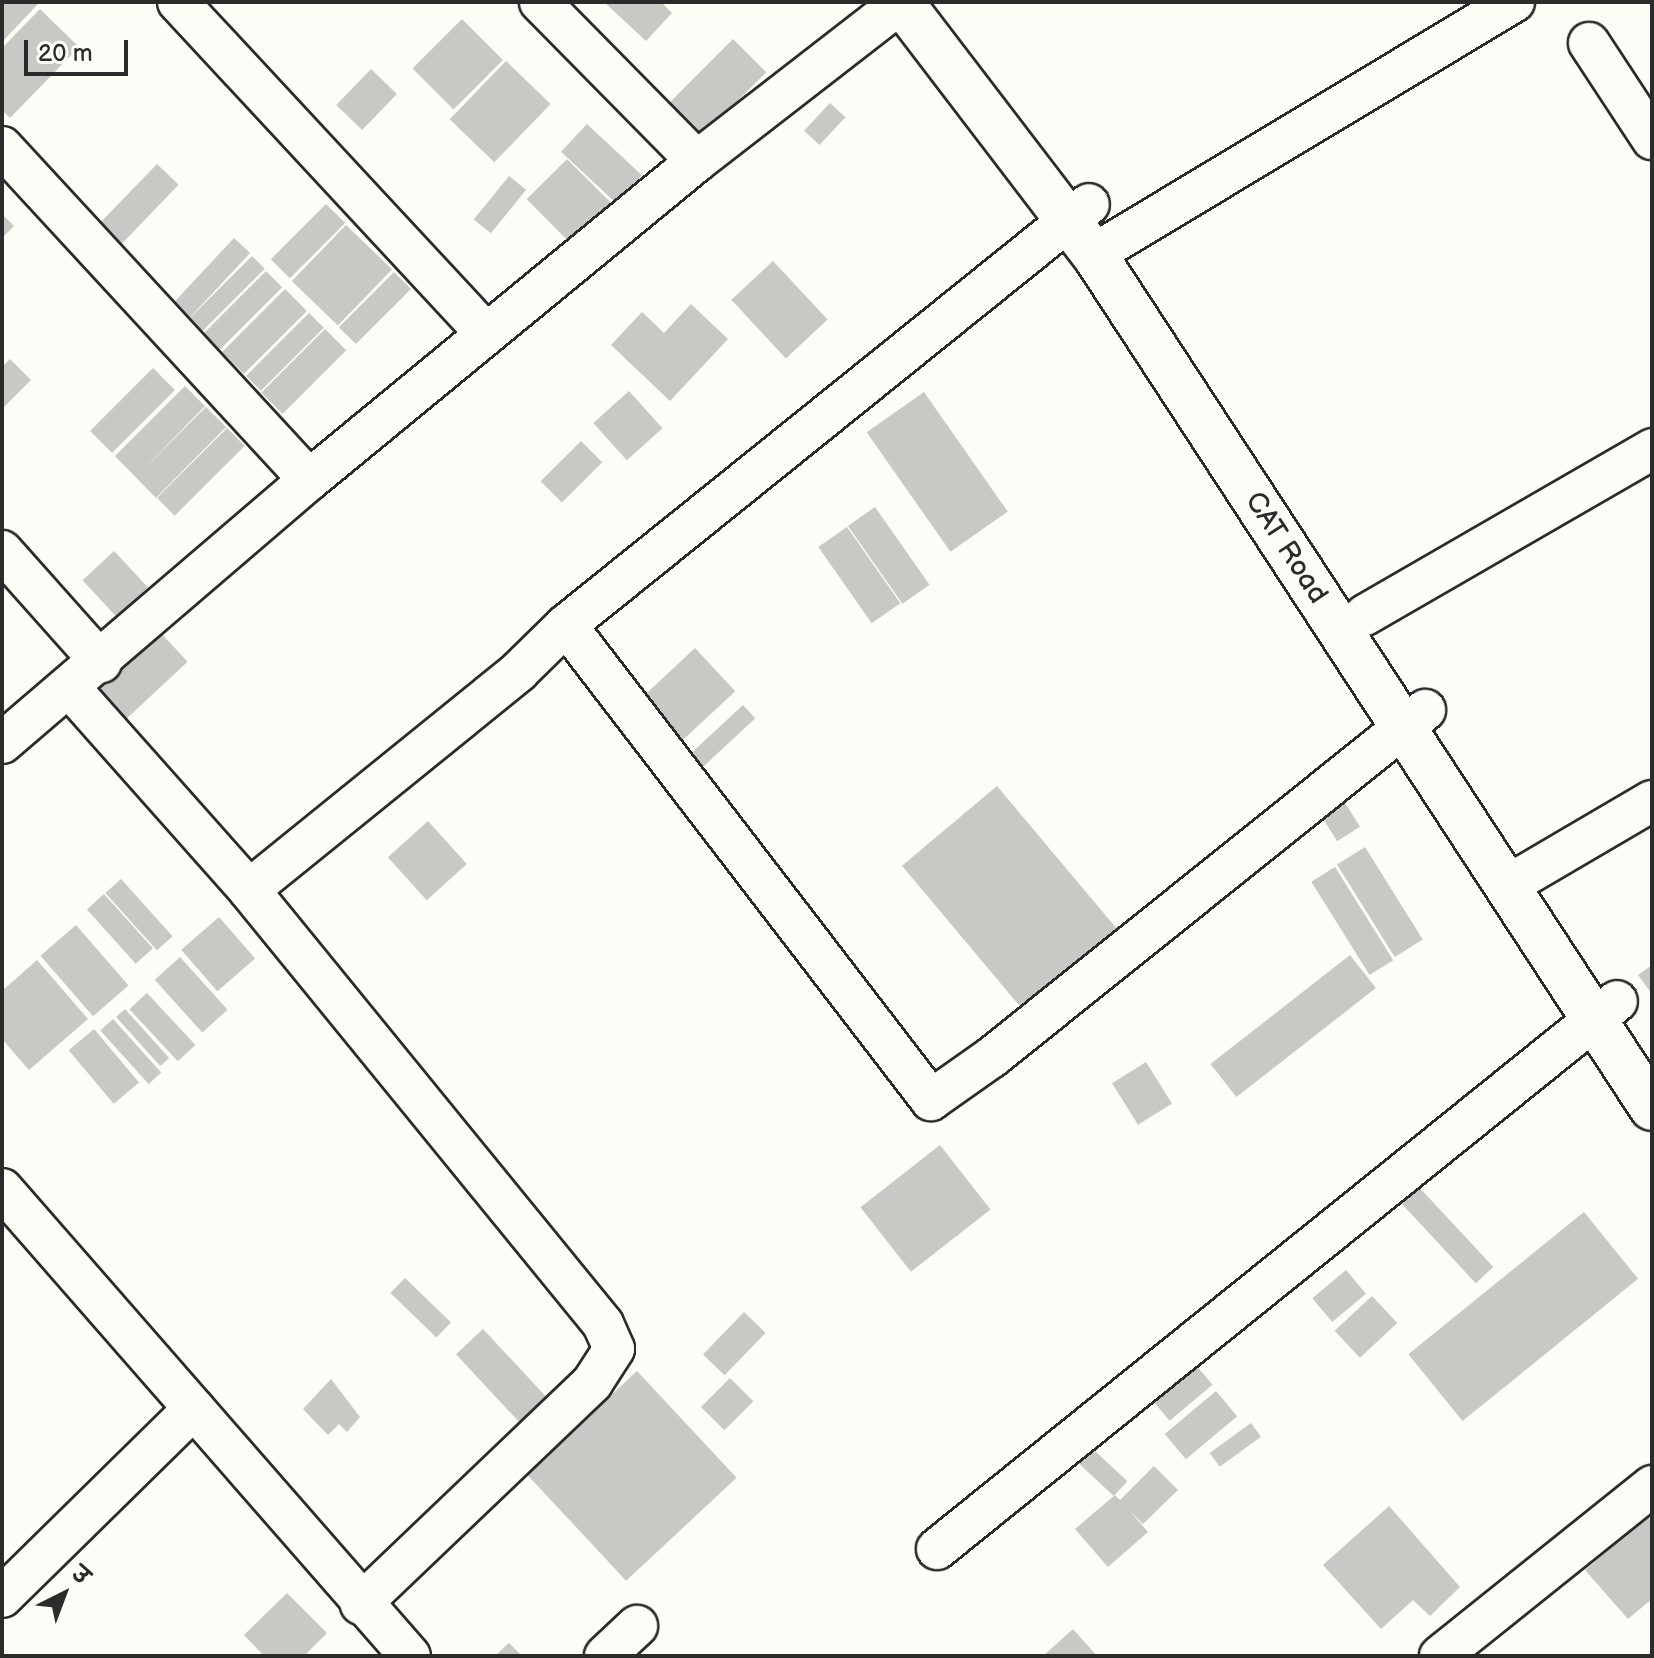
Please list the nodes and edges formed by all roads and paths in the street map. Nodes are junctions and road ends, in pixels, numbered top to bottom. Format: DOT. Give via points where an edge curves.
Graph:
graph roads {
  1 [pos="178,2"];
  2 [pos="540,2"];
  3 [pos="901,2"];
  4 [pos="933,2"];
  5 [pos="1514,2"];
  6 [pos="1589,43"];
  7 [pos="1652,139"];
  8 [pos="2,147"];
  9 [pos="697,161"];
  10 [pos="1079,211"];
  11 [pos="1105,248"];
  12 [pos="486,334"];
  13 [pos="1652,449"];
  14 [pos="309,480"];
  15 [pos="2,551"];
  16 [pos="1365,615"];
  17 [pos="566,625"];
  18 [pos="101,662"];
  19 [pos="69,687"];
  20 [pos="1415,718"];
  21 [pos="2,743"];
  22 [pos="1652,801"];
  23 [pos="1518,879"];
  24 [pos="249,890"];
  25 [pos="1606,1012"];
  26 [pos="1652,1053"];
  27 [pos="1652,1108"];
  28 [pos="2,1189"];
  29 [pos="194,1408"];
  30 [pos="1652,1486"];
  31 [pos="937,1549"];
  32 [pos="2,1597"];
  33 [pos="361,1604"];
  34 [pos="637,1626"];
  35 [pos="410,1656"];
  36 [pos="605,1656"];
  37 [pos="1440,1656"];
  1 -- 12 [label="street"];
  2 -- 9 [label="street"];
  3 -- 9 [label="street"];
  3 -- 10 [label="street, CAT Road"];
  4 -- 10 [label="street, CAT Road"];
  5 -- 11 [label="street"];
  6 -- 7 [label="street"];
  8 -- 14 [label="street"];
  9 -- 12 [label="street"];
  10 -- 11 [label="street, CAT Road"];
  10 -- 17 [label="street"];
  11 -- 16 [label="street, CAT Road"];
  11 -- 20 [label="street, CAT Road"];
  12 -- 14 [label="street"];
  13 -- 16 [label="street"];
  14 -- 18 [label="street"];
  15 -- 18 [label="street"];
  16 -- 20 [label="street, CAT Road"];
  17 -- 20 [label="street" via="931,1100 992,1057"];
  17 -- 24 [label="street" via="519,671"];
  18 -- 19 [label="street"];
  19 -- 21 [label="street"];
  19 -- 24 [label="street"];
  20 -- 23 [label="street, CAT Road"];
  22 -- 23 [label="street"];
  23 -- 25 [label="street, CAT Road"];
  24 -- 33 [label="street" via="603,1324 614,1349 592,1383"];
  25 -- 26 [label="street, CAT Road"];
  25 -- 27 [label="street, CAT Road"];
  25 -- 31 [label="street"];
  28 -- 29 [label="street"];
  29 -- 32 [label="street"];
  29 -- 33 [label="street"];
  30 -- 37 [label="street"];
  33 -- 35 [label="street"];
  34 -- 36 [label="street"];
}
